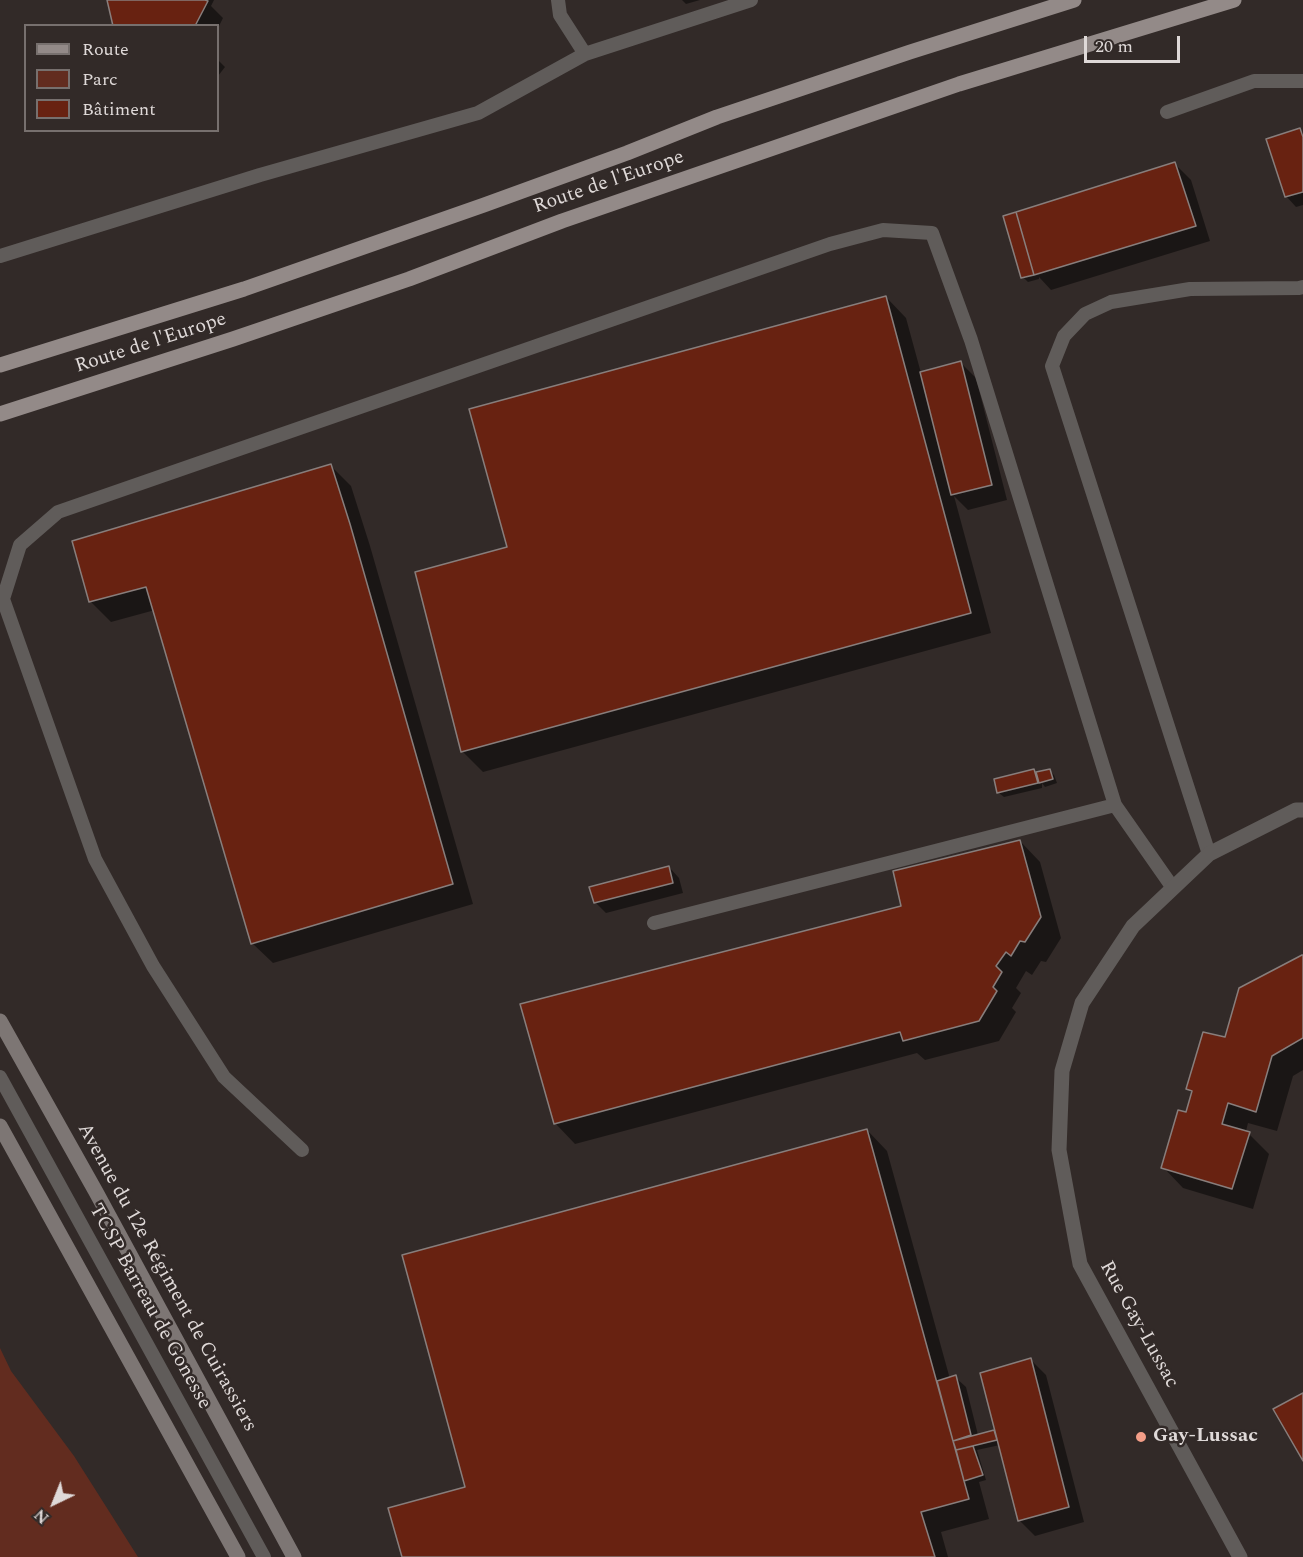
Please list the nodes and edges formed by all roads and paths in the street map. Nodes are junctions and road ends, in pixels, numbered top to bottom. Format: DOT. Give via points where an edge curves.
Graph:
graph roads {
  1 [pos="558,0"];
  2 [pos="751,0"];
  3 [pos="1074,0"];
  4 [pos="1234,0"];
  5 [pos="585,54"];
  6 [pos="1303,81"];
  7 [pos="1167,112"];
  8 [pos="0,256"];
  9 [pos="1303,286"];
  10 [pos="0,365"];
  11 [pos="0,414"];
  12 [pos="1115,805"];
  13 [pos="1303,810"];
  14 [pos="1209,854"];
  15 [pos="1173,888"];
  16 [pos="654,923"];
  17 [pos="0,1021"];
  18 [pos="0,1077"];
  19 [pos="0,1126"];
  20 [pos="302,1150"];
  21 [pos="238,1557"];
  22 [pos="264,1557"];
  23 [pos="294,1557"];
  24 [pos="1240,1557"];
  1 -- 5 [label="lane" via="560,15"];
  2 -- 5 [label="lane"];
  3 -- 10 [label="main road, Route de l'Europe" via="717,117 266,282"];
  4 -- 11 [label="main road, Route de l'Europe" via="959,84 562,221 409,279"];
  5 -- 8 [label="lane" via="478,113 260,175"];
  6 -- 7 [label="lane" via="1254,81"];
  9 -- 14 [label="lane" via="1190,289 1111,302 1084,314 1064,336 1052,366"];
  12 -- 15 [label="lane"];
  12 -- 16 [label="lane"];
  12 -- 20 [label="lane" via="971,340 932,233 883,230 830,244 58,512 20,545 3,599 95,859 153,966 224,1077"];
  13 -- 14 [label="street, Rue Gay-Lussac"];
  14 -- 15 [label="street, Rue Gay-Lussac"];
  15 -- 24 [label="street, Rue Gay-Lussac" via="1133,926 1082,1003 1062,1071 1059,1150 1080,1264"];
  17 -- 23 [label="main road, Avenue du 12e Régiment de Cuirassiers"];
  18 -- 22 [label="lane, TCSP Barreau de Gonesse"];
  19 -- 21 [label="main road"];
}
